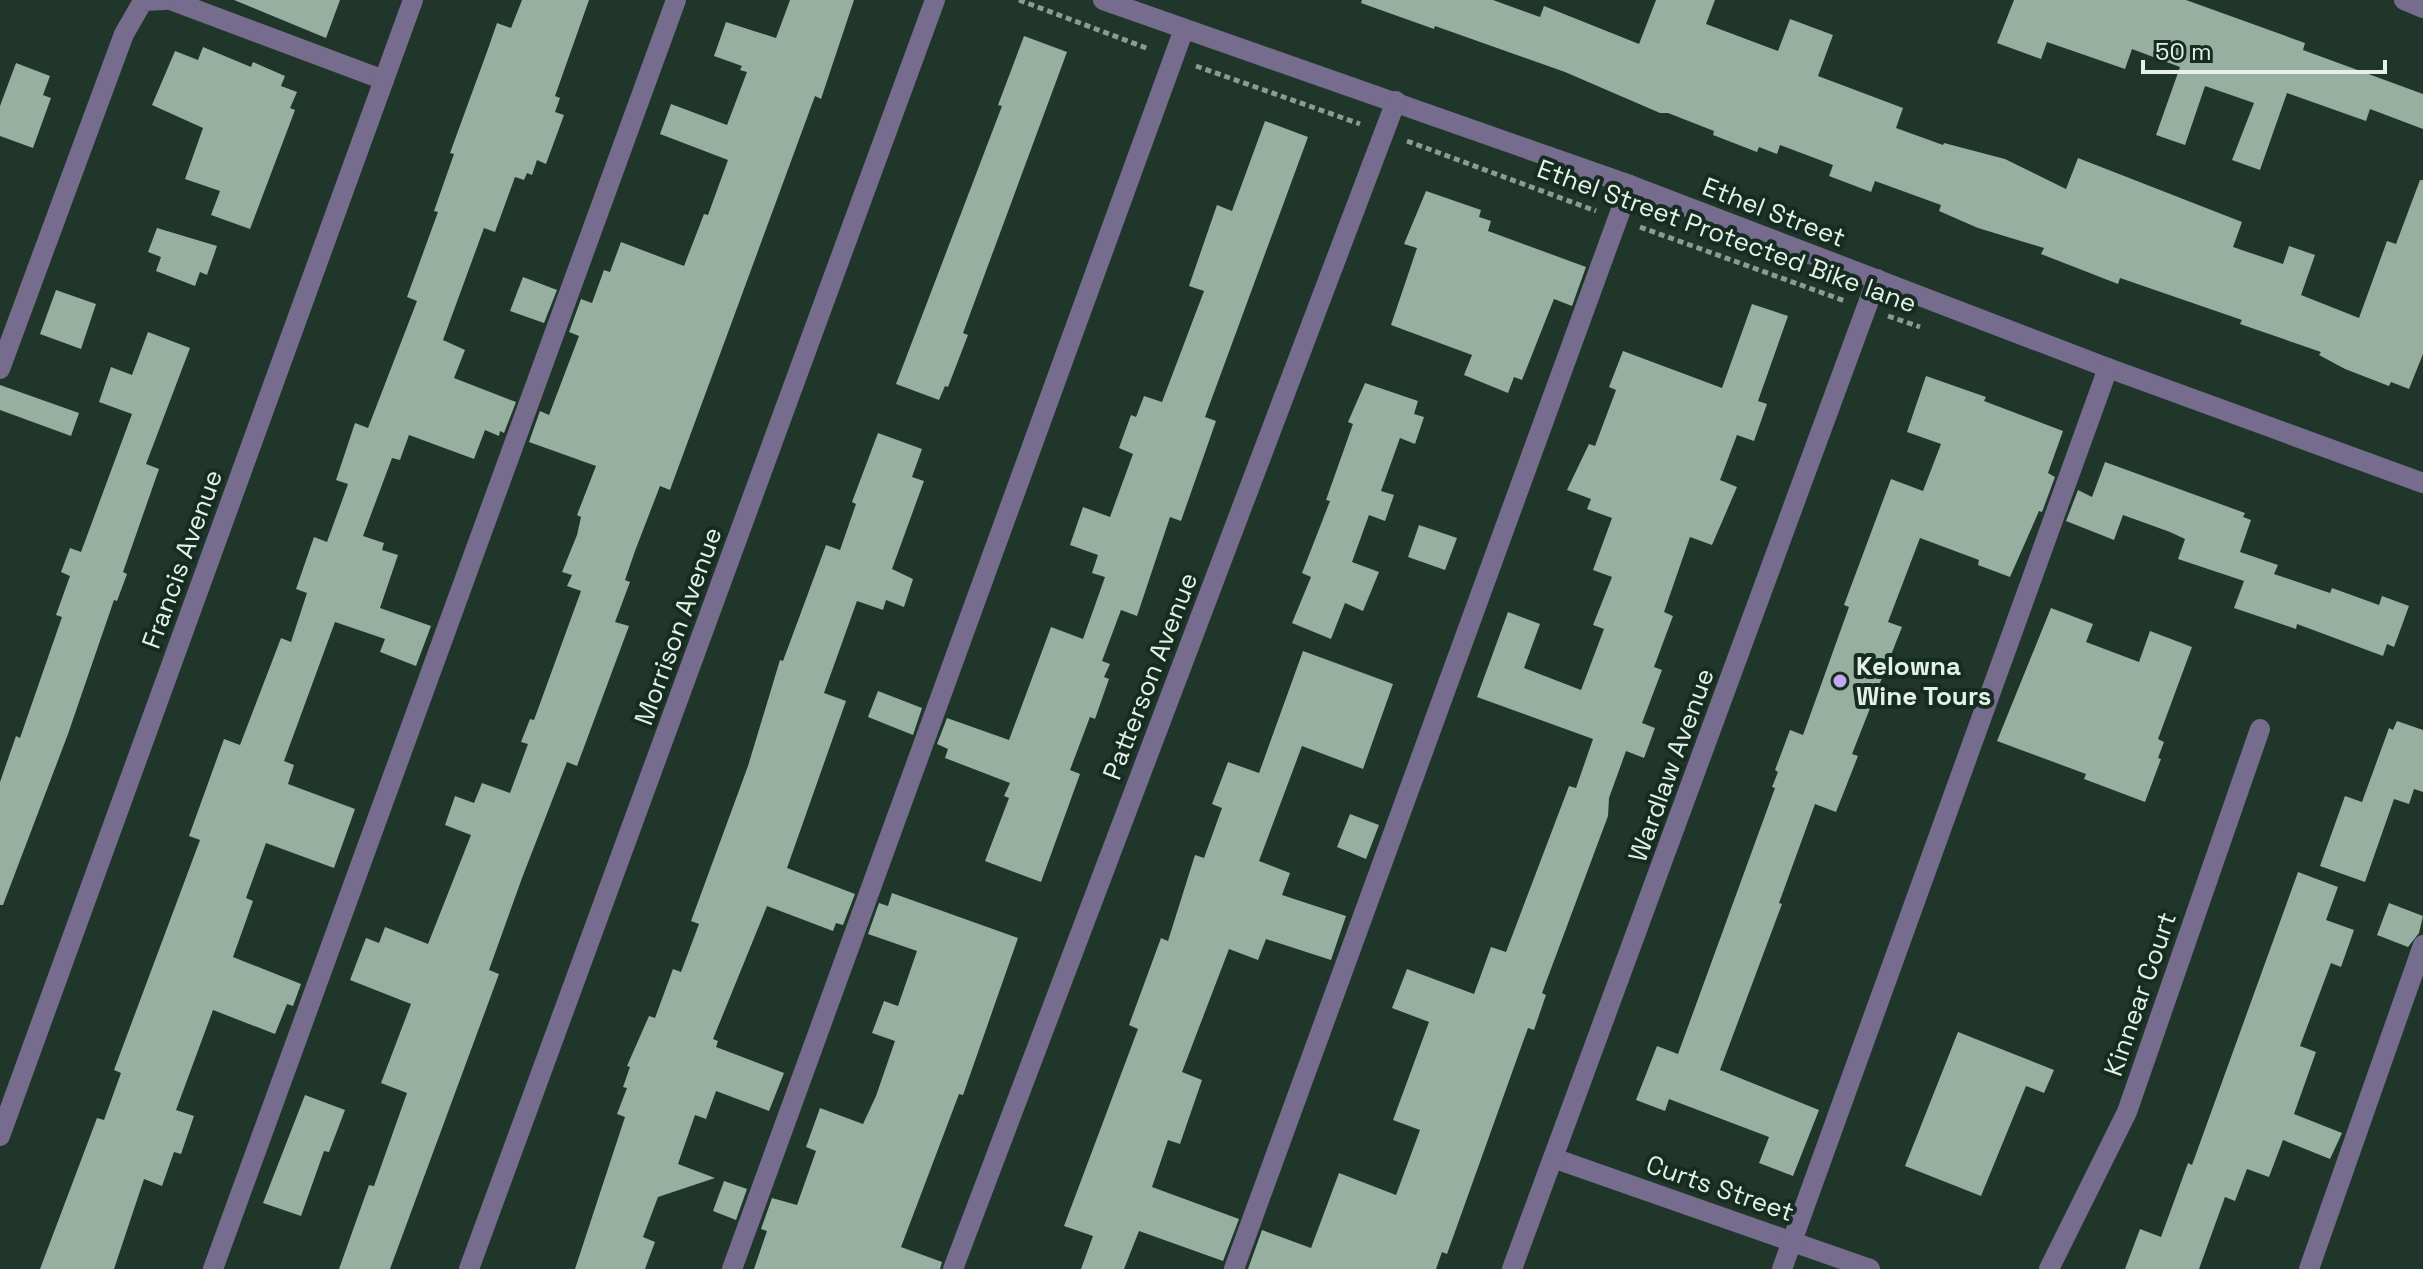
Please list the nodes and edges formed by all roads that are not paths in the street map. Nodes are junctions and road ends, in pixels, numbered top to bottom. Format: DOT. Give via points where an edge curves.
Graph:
graph roads {
  1 [pos="167,0"];
  2 [pos="413,0"];
  3 [pos="676,0"];
  4 [pos="935,0"];
  5 [pos="1103,0"];
  6 [pos="2404,0"];
  7 [pos="2423,8"];
  8 [pos="1184,29"];
  9 [pos="384,80"];
  10 [pos="1396,101"];
  11 [pos="1630,185"];
  12 [pos="1877,279"];
  13 [pos="2108,368"];
  14 [pos="0,369"];
  15 [pos="2423,483"];
  16 [pos="2260,729"];
  17 [pos="2423,945"];
  18 [pos="0,1136"];
  19 [pos="1553,1158"];
  20 [pos="1792,1241"];
  21 [pos="213,1269"];
  22 [pos="469,1269"];
  23 [pos="732,1269"];
  24 [pos="953,1269"];
  25 [pos="1234,1269"];
  26 [pos="1512,1269"];
  27 [pos="1782,1269"];
  28 [pos="1870,1269"];
  29 [pos="2049,1269"];
  30 [pos="2309,1269"];
  1 -- 9 [label="street"];
  1 -- 14 [label="street" via="143,1 124,34"];
  2 -- 9 [label="street, Francis Avenue"];
  3 -- 21 [label="street"];
  4 -- 22 [label="street, Morrison Avenue"];
  5 -- 8 [label="street, Ethel Street"];
  6 -- 7 [label="street"];
  8 -- 10 [label="street, Ethel Street"];
  8 -- 23 [label="street"];
  9 -- 18 [label="street, Francis Avenue"];
  10 -- 11 [label="street, Ethel Street"];
  10 -- 24 [label="street, Patterson Avenue"];
  11 -- 12 [label="street, Ethel Street"];
  11 -- 25 [label="street"];
  12 -- 13 [label="street, Ethel Street"];
  12 -- 19 [label="street, Wardlaw Avenue"];
  13 -- 15 [label="street, Ethel Street"];
  13 -- 20 [label="street"];
  16 -- 29 [label="street, Kinnear Court" via="2127,1112"];
  17 -- 30 [label="street"];
  19 -- 20 [label="street, Curts Street"];
  19 -- 26 [label="street, Wardlaw Avenue"];
  20 -- 27 [label="street"];
  20 -- 28 [label="street, Curts Street"];
}
